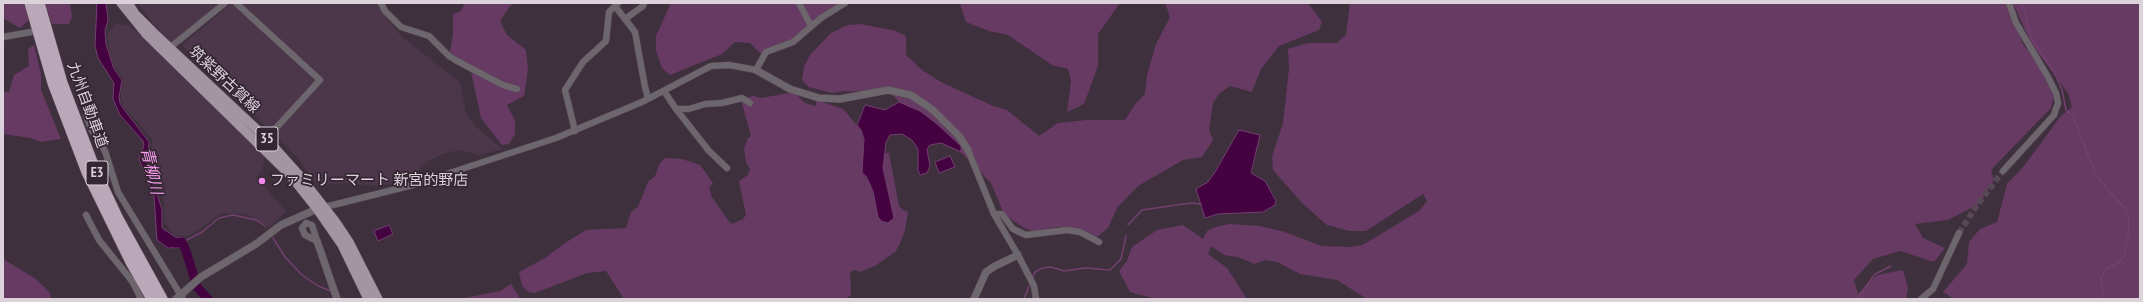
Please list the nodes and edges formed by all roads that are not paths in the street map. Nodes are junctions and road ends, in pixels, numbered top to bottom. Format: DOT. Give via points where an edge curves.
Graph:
graph roads {
  1 [pos="30,3"];
  2 [pos="39,3"];
  3 [pos="121,3"];
  4 [pos="128,3"];
  5 [pos="225,3"];
  6 [pos="236,3"];
  7 [pos="381,3"];
  8 [pos="644,3"];
  9 [pos="799,3"];
  10 [pos="845,3"];
  11 [pos="2009,3"];
  12 [pos="617,5"];
  13 [pos="625,19"];
  14 [pos="37,26"];
  15 [pos="810,26"];
  16 [pos="3,37"];
  17 [pos="45,41"];
  18 [pos="167,50"];
  19 [pos="756,70"];
  20 [pos="517,90"];
  21 [pos="664,91"];
  22 [pos="648,98"];
  23 [pos="750,103"];
  24 [pos="676,109"];
  25 [pos="86,115"];
  26 [pos="575,131"];
  27 [pos="263,141"];
  28 [pos="968,150"];
  29 [pos="727,168"];
  30 [pos="2003,171"];
  31 [pos="321,208"];
  32 [pos="994,214"];
  33 [pos="86,215"];
  34 [pos="1959,233"];
  35 [pos="317,241"];
  36 [pos="1099,242"];
  37 [pos="1018,255"];
  38 [pos="180,298"];
  39 [pos="141,299"];
  40 [pos="152,299"];
  41 [pos="162,299"];
  42 [pos="337,299"];
  43 [pos="368,299"];
  44 [pos="378,299"];
  45 [pos="974,299"];
  46 [pos="1036,299"];
  47 [pos="1921,299"];
  1 -- 14 [label="highway, 九州自動車道 / E3"];
  2 -- 14 [label="highway, 九州自動車道 / E3"];
  3 -- 18 [label="main road, 筑紫野古賀線 / 35" via="146,34"];
  4 -- 18 [label="main road, 筑紫野古賀線 / 35"];
  5 -- 18 [label="street"];
  6 -- 27 [label="street" via="320,80"];
  7 -- 20 [label="street" via="400,27 429,36 448,56"];
  8 -- 13 [label="street"];
  9 -- 15 [label="street"];
  10 -- 15 [label="street"];
  11 -- 30 [label="street" via="2016,22 2051,82 2058,103 2054,115"];
  12 -- 13 [label="street"];
  12 -- 26 [label="street" via="609,12 606,41 583,62 565,90"];
  13 -- 22 [label="street" via="638,39"];
  14 -- 16 [label="street"];
  14 -- 17 [label="highway, 九州自動車道 / E3"];
  15 -- 19 [label="street" via="793,42 766,52"];
  17 -- 40 [label="highway, 九州自動車道 / E3" via="58,97 87,172 127,256"];
  17 -- 41 [label="highway, 九州自動車道 / E3" via="95,170 118,219"];
  18 -- 27 [label="main road, 筑紫野古賀線 / 35"];
  19 -- 21 [label="street" via="729,65 711,66"];
  19 -- 28 [label="street" via="790,89 819,98 840,99 888,90 911,94 933,110 959,136"];
  21 -- 22 [label="street"];
  21 -- 24 [label="street"];
  22 -- 26 [label="street"];
  23 -- 24 [label="street" via="742,98 689,109"];
  24 -- 29 [label="street" via="709,152"];
  25 -- 38 [label="street" via="105,151 118,192"];
  26 -- 31 [label="street" via="413,185"];
  27 -- 31 [label="main road, 筑紫野古賀線 / 35"];
  28 -- 32 [label="street"];
  31 -- 38 [label="street" via="281,225 256,244 201,277"];
  31 -- 43 [label="main road, 筑紫野古賀線 / 35"];
  31 -- 44 [label="main road, 筑紫野古賀線 / 35" via="349,242"];
  32 -- 36 [label="street" via="1002,214 1014,229 1026,235 1067,230 1080,232"];
  32 -- 37 [label="street"];
  33 -- 39 [label="street" via="99,240 132,281"];
  34 -- 47 [label="street" via="1933,289"];
  35 -- 42 [label="street"];
  37 -- 45 [label="street" via="986,272"];
  37 -- 46 [label="street" via="1034,286"];
}
